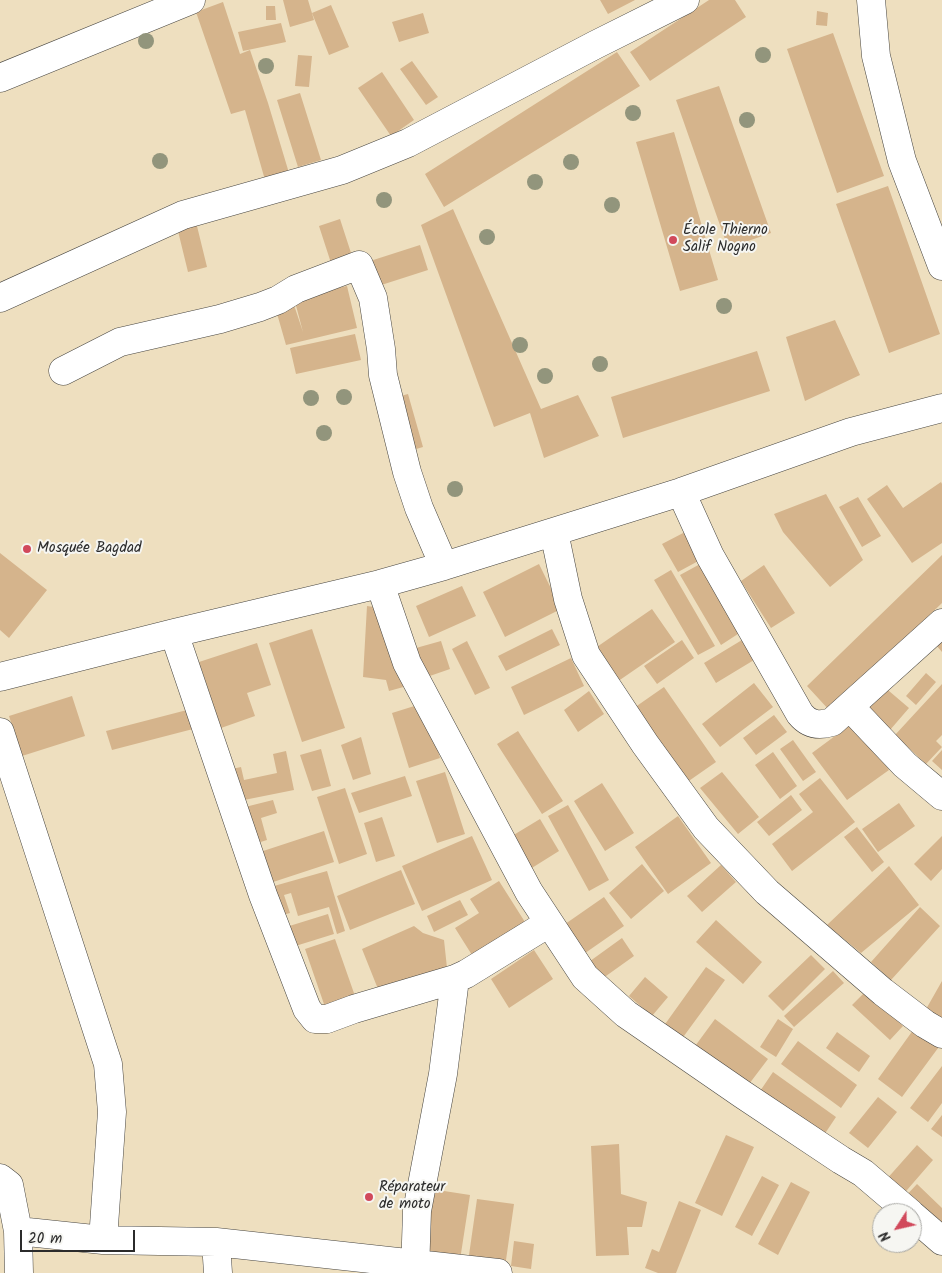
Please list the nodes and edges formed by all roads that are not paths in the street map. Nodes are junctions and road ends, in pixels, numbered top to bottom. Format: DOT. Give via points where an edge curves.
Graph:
graph roads {
  1 [pos="191,0"];
  2 [pos="685,0"];
  3 [pos="871,0"];
  4 [pos="0,78"];
  5 [pos="942,266"];
  6 [pos="0,298"];
  7 [pos="63,371"];
  8 [pos="942,408"];
  9 [pos="682,492"];
  10 [pos="554,532"];
  11 [pos="444,566"];
  12 [pos="380,584"];
  13 [pos="942,623"];
  14 [pos="174,633"];
  15 [pos="0,678"];
  16 [pos="850,706"];
  17 [pos="0,732"];
  18 [pos="942,796"];
  19 [pos="549,923"];
  20 [pos="455,979"];
  21 [pos="942,1034"];
  22 [pos="0,1178"];
  23 [pos="898,1203"];
  24 [pos="922,1224"];
  25 [pos="18,1231"];
  26 [pos="103,1240"];
  27 [pos="942,1241"];
  28 [pos="216,1242"];
  29 [pos="415,1268"];
  30 [pos="18,1273"];
  31 [pos="218,1273"];
  32 [pos="498,1273"];
  1 -- 4 [label="street"];
  2 -- 6 [label="street" via="408,143 342,170 183,215"];
  3 -- 5 [label="street" via="876,56 902,162"];
  7 -- 11 [label="street" via="120,342 260,308 359,265 373,298 383,375 407,472"];
  8 -- 9 [label="street" via="852,432"];
  9 -- 10 [label="street"];
  9 -- 16 [label="street" via="710,556 800,714 814,724 826,724"];
  10 -- 11 [label="street"];
  10 -- 21 [label="street" via="568,599 586,655 706,828 767,892 883,992"];
  11 -- 12 [label="street"];
  12 -- 14 [label="street"];
  12 -- 19 [label="street" via="407,663 529,892"];
  13 -- 16 [label="street"];
  14 -- 15 [label="street"];
  14 -- 20 [label="street" via="264,895 307,1009 315,1019 327,1019"];
  16 -- 18 [label="street" via="904,765"];
  17 -- 26 [label="street" via="108,1064 112,1112"];
  19 -- 20 [label="street"];
  19 -- 23 [label="street" via="585,977 626,1014 863,1173"];
  20 -- 29 [label="street" via="443,1074 417,1211"];
  22 -- 25 [label="street" via="9,1185"];
  24 -- 27 [label="street"];
  25 -- 26 [label="street"];
  25 -- 30 [label="street"];
  26 -- 28 [label="street"];
  28 -- 29 [label="street"];
  28 -- 31 [label="street"];
  29 -- 32 [label="street"];
}
